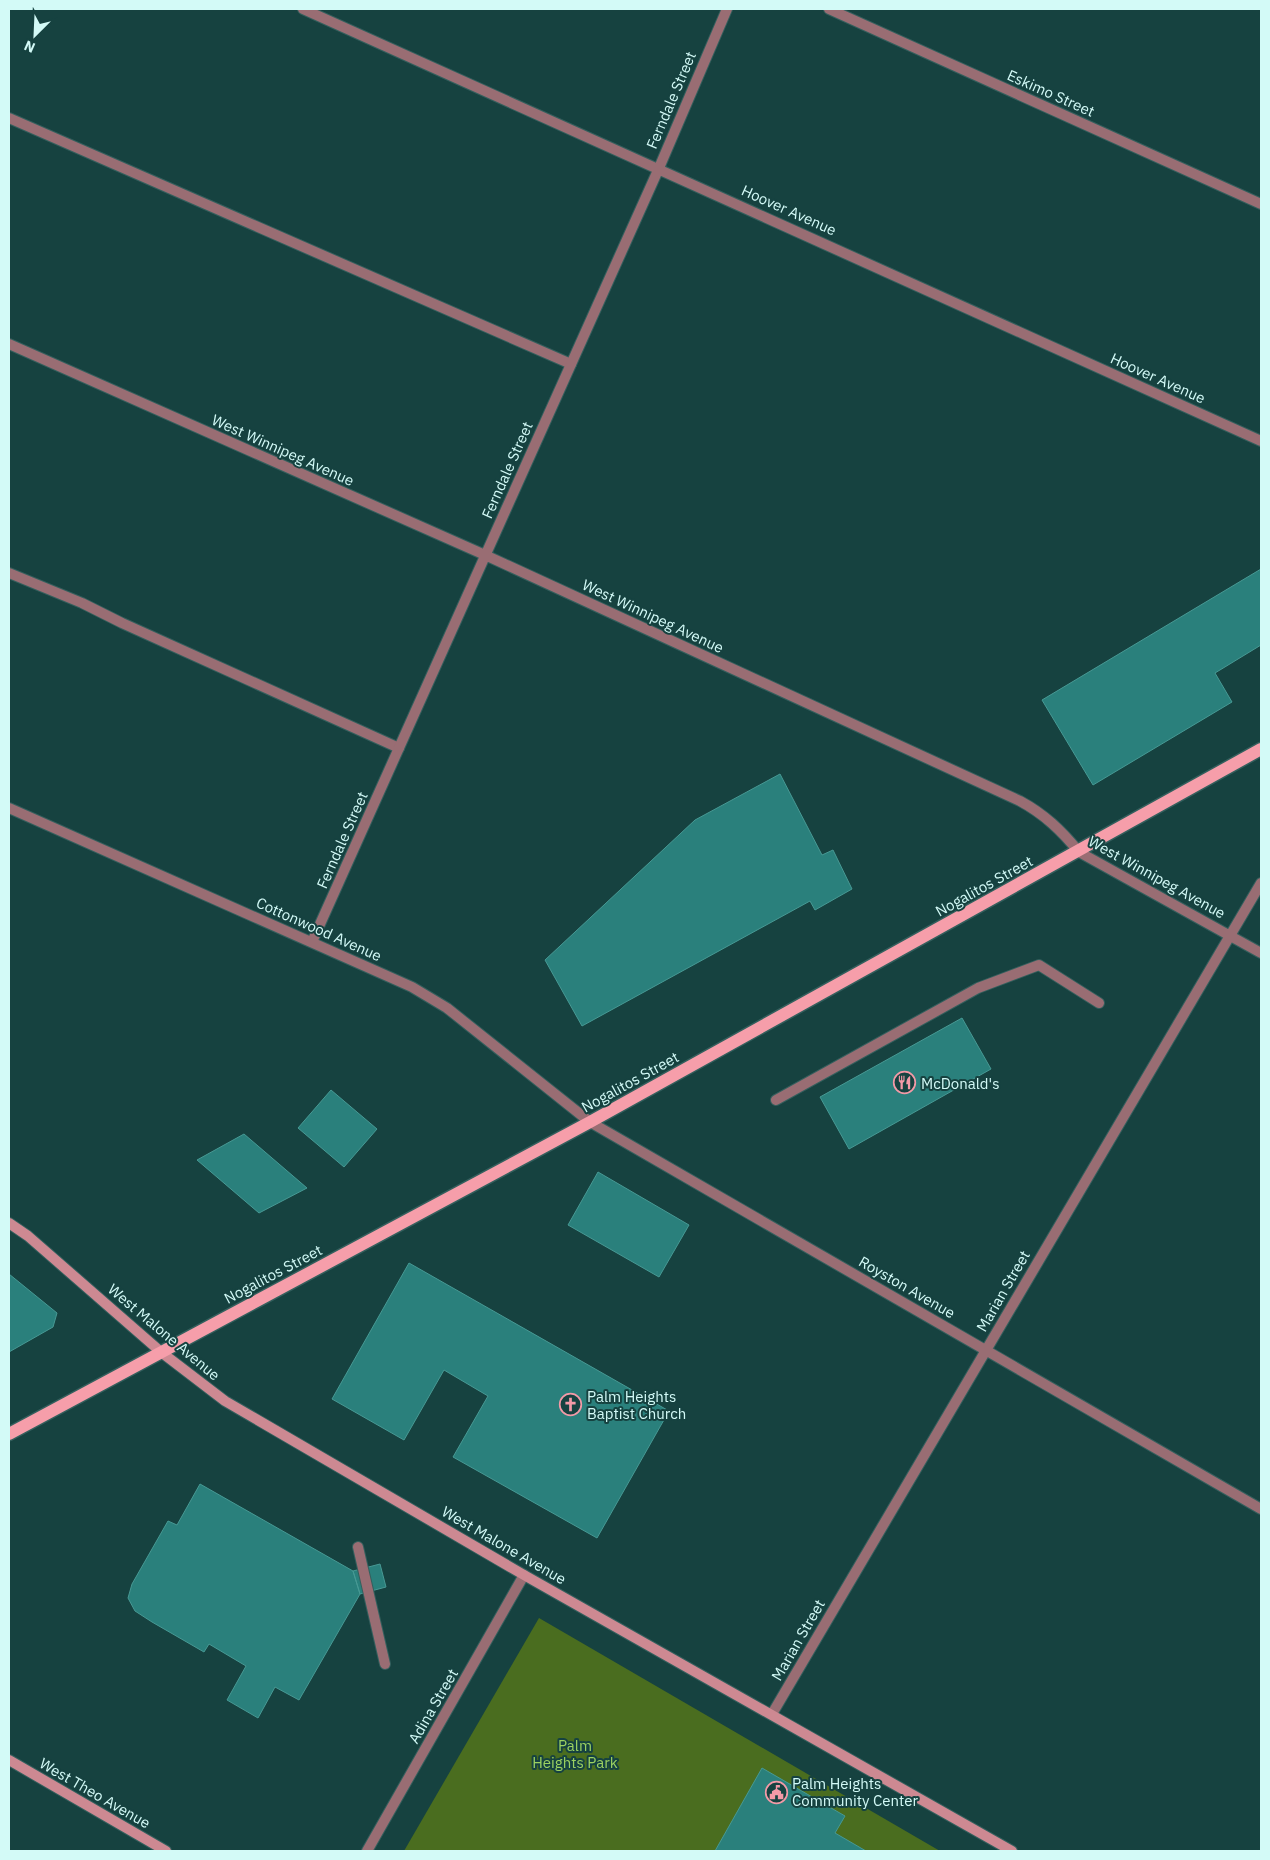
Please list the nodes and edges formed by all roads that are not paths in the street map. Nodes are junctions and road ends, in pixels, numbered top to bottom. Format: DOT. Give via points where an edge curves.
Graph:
graph roads {
  1 [pos="304,9"];
  2 [pos="727,9"];
  3 [pos="829,9"];
  4 [pos="9,118"];
  5 [pos="659,168"];
  6 [pos="1261,204"];
  7 [pos="9,344"];
  8 [pos="571,364"];
  9 [pos="1261,441"];
  10 [pos="485,555"];
  11 [pos="9,573"];
  12 [pos="399,748"];
  13 [pos="1261,749"];
  14 [pos="9,808"];
  15 [pos="1079,852"];
  16 [pos="1261,883"];
  17 [pos="1230,935"];
  18 [pos="312,942"];
  19 [pos="1261,953"];
  20 [pos="1099,1003"];
  21 [pos="776,1100"];
  22 [pos="590,1122"];
  23 [pos="9,1224"];
  24 [pos="986,1350"];
  25 [pos="161,1352"];
  26 [pos="9,1434"];
  27 [pos="1261,1509"];
  28 [pos="358,1547"];
  29 [pos="524,1575"];
  30 [pos="386,1664"];
  31 [pos="772,1714"];
  32 [pos="9,1760"];
  33 [pos="166,1851"];
  34 [pos="367,1851"];
  35 [pos="1012,1851"];
  1 -- 5 [label="street, Hoover Avenue"];
  2 -- 5 [label="street, Ferndale Street"];
  3 -- 6 [label="street, Eskimo Street"];
  4 -- 8 [label="street"];
  5 -- 8 [label="street, Ferndale Street"];
  5 -- 9 [label="street, Hoover Avenue"];
  7 -- 10 [label="street, West Winnipeg Avenue"];
  8 -- 10 [label="street, Ferndale Street"];
  10 -- 12 [label="street, Ferndale Street"];
  10 -- 15 [label="street, West Winnipeg Avenue" via="1020,801 1047,817"];
  11 -- 12 [label="street" via="82,602"];
  12 -- 18 [label="street, Ferndale Street"];
  13 -- 15 [label="main road, Nogalitos Street"];
  14 -- 18 [label="street, Cottonwood Avenue"];
  15 -- 17 [label="street, West Winnipeg Avenue"];
  15 -- 22 [label="main road, Nogalitos Street"];
  16 -- 17 [label="street, Marian Street"];
  17 -- 19 [label="street, West Winnipeg Avenue"];
  17 -- 24 [label="street, Marian Street"];
  18 -- 22 [label="street, Cottonwood Avenue" via="412,987 446,1008"];
  20 -- 21 [label="street" via="1038,965 978,988"];
  22 -- 24 [label="street, Royston Avenue"];
  22 -- 25 [label="main road, Nogalitos Street"];
  23 -- 25 [label="street, West Malone Avenue" via="28,1236"];
  24 -- 27 [label="street, Royston Avenue"];
  24 -- 31 [label="street, Marian Street"];
  25 -- 26 [label="main road, Nogalitos Street"];
  25 -- 29 [label="street, West Malone Avenue" via="224,1401"];
  28 -- 30 [label="street"];
  29 -- 31 [label="street, West Malone Avenue"];
  29 -- 34 [label="street, Adina Street"];
  31 -- 35 [label="street, West Malone Avenue"];
  32 -- 33 [label="street, West Theo Avenue"];
}
